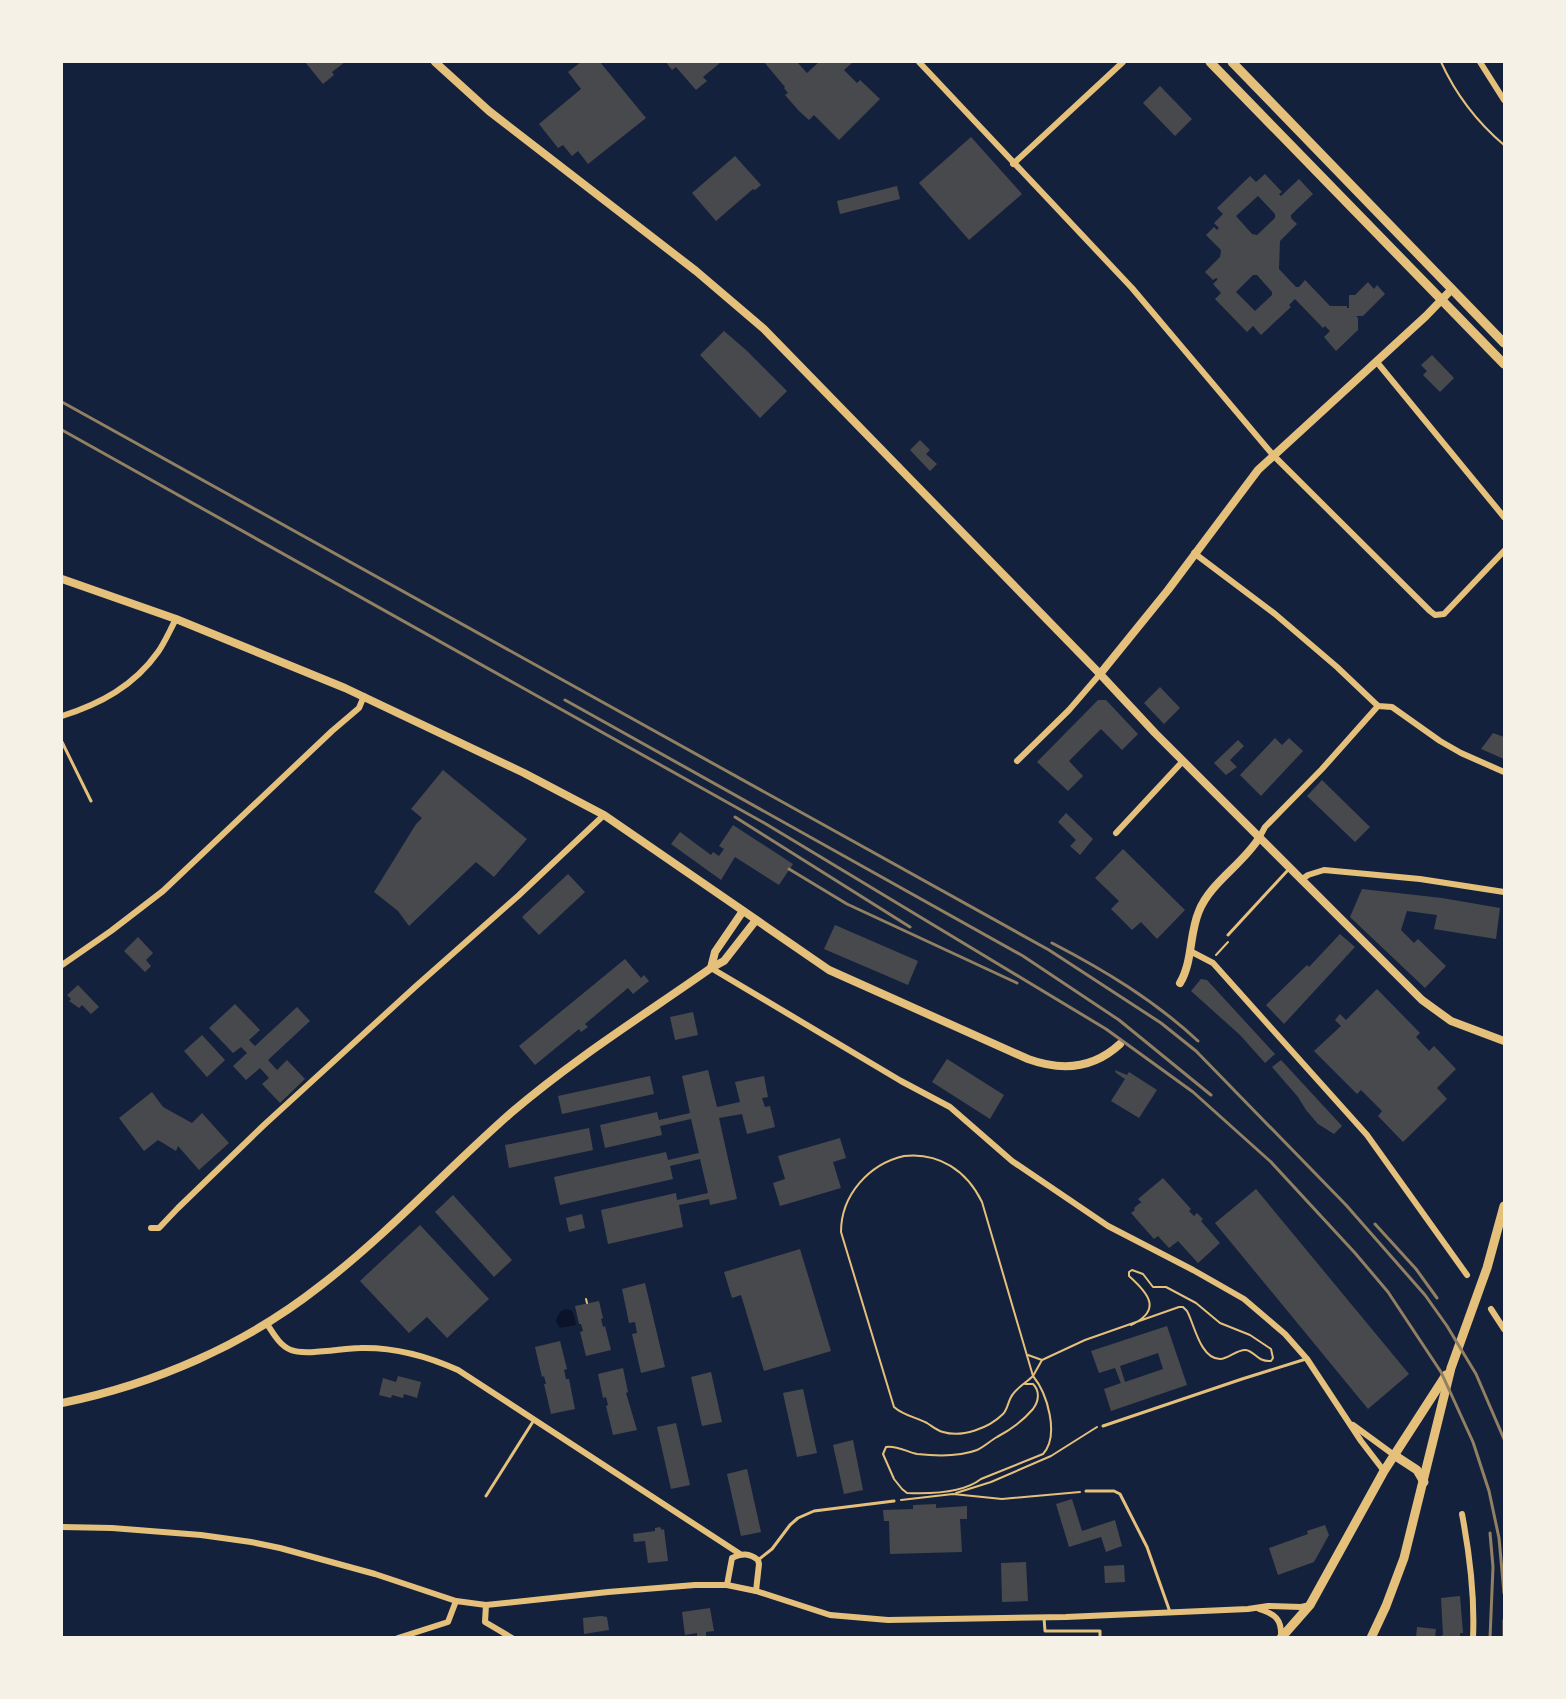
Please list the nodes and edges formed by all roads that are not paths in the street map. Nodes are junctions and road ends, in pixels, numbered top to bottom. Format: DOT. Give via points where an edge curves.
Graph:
graph roads {
  1 [pos="435,62"];
  2 [pos="919,62"];
  3 [pos="1123,62"];
  4 [pos="1210,62"];
  5 [pos="1232,62"];
  6 [pos="1480,62"];
  7 [pos="1504,100"];
  8 [pos="1013,164"];
  9 [pos="1452,289"];
  10 [pos="1442,300"];
  11 [pos="1504,343"];
  12 [pos="1376,361"];
  13 [pos="1504,364"];
  14 [pos="1272,455"];
  15 [pos="1504,517"];
  16 [pos="1504,551"];
  17 [pos="1194,553"];
  18 [pos="62,579"];
  19 [pos="176,619"];
  20 [pos="1100,674"];
  21 [pos="364,696"];
  22 [pos="1378,706"];
  23 [pos="62,716"];
  24 [pos="62,742"];
  25 [pos="1017,761"];
  26 [pos="1183,761"];
  27 [pos="1504,772"];
  28 [pos="91,801"];
  29 [pos="604,815"];
  30 [pos="1116,833"];
  31 [pos="1259,838"];
  32 [pos="1289,868"];
  33 [pos="1301,880"];
  34 [pos="1504,892"];
  35 [pos="743,911"];
  36 [pos="756,920"];
  37 [pos="1228,935"];
  38 [pos="1190,951"];
  39 [pos="62,964"];
  40 [pos="711,968"];
  41 [pos="1180,983"];
  42 [pos="1504,1041"];
  43 [pos="1120,1044"];
  44 [pos="1504,1206"];
  45 [pos="151,1228"];
  46 [pos="1467,1275"];
  47 [pos="1491,1310"];
  48 [pos="267,1324"];
  49 [pos="1504,1326"];
  50 [pos="1308,1359"];
  51 [pos="1441,1391"];
  52 [pos="62,1403"];
  53 [pos="535,1419"];
  54 [pos="1351,1424"];
  55 [pos="1103,1426"];
  56 [pos="1394,1455"];
  57 [pos="1384,1471"];
  58 [pos="1424,1482"];
  59 [pos="1086,1491"];
  60 [pos="486,1496"];
  61 [pos="894,1501"];
  62 [pos="1462,1514"];
  63 [pos="62,1527"];
  64 [pos="740,1554"];
  65 [pos="758,1560"];
  66 [pos="727,1585"];
  67 [pos="756,1591"];
  68 [pos="456,1601"];
  69 [pos="486,1605"];
  70 [pos="1310,1605"];
  71 [pos="1258,1609"];
  72 [pos="1170,1612"];
  73 [pos="1044,1617"];
  74 [pos="398,1638"];
  75 [pos="512,1638"];
  76 [pos="1100,1638"];
  77 [pos="1281,1638"];
  78 [pos="1371,1638"];
  79 [pos="1473,1638"];
  1 -- 20 [label="street" via="489,111 764,329"];
  2 -- 8 [label="street"];
  3 -- 8 [label="street"];
  4 -- 10 [label="main road"];
  5 -- 9 [label="main road"];
  6 -- 7 [label="street"];
  8 -- 14 [label="street" via="1132,288"];
  9 -- 10 [label="street"];
  9 -- 11 [label="main road"];
  10 -- 12 [label="street"];
  10 -- 13 [label="main road"];
  12 -- 14 [label="street"];
  12 -- 15 [label="street"];
  14 -- 16 [label="street" via="1435,615 1444,614"];
  14 -- 17 [label="street"];
  17 -- 20 [label="street"];
  17 -- 22 [label="street" via="1275,614"];
  18 -- 19 [label="street"];
  19 -- 21 [label="street"];
  19 -- 23 [label="street" via="159,651 129,684 102,701"];
  20 -- 25 [label="street"];
  20 -- 26 [label="street"];
  21 -- 29 [label="street"];
  21 -- 39 [label="street" via="359,708 163,891"];
  22 -- 27 [label="street" via="1392,707 1440,741"];
  22 -- 31 [label="street"];
  24 -- 28 [label="lane"];
  26 -- 30 [label="street"];
  26 -- 31 [label="street"];
  29 -- 35 [label="street"];
  29 -- 45 [label="street" via="264,1125 159,1228"];
  31 -- 32 [label="street"];
  31 -- 38 [label="street" via="1204,902"];
  32 -- 33 [label="street"];
  32 -- 37 [label="lane"];
  33 -- 34 [label="street" via="1324,870"];
  33 -- 42 [label="street" via="1422,1000 1451,1021"];
  35 -- 36 [label="street"];
  35 -- 40 [label="street" via="716,952"];
  36 -- 40 [label="street" via="724,961"];
  36 -- 43 [label="street" via="836,974 1041,1064 1084,1065 1110,1054"];
  38 -- 41 [label="street"];
  38 -- 46 [label="street" via="1213,963 1367,1135"];
  40 -- 48 [label="street" via="542,1088 342,1268"];
  40 -- 50 [label="street" via="950,1107 1012,1161 1108,1226 1244,1299"];
  44 -- 51 [label="main road" via="1487,1268"];
  47 -- 49 [label="street"];
  48 -- 52 [label="street" via="156,1376"];
  48 -- 53 [label="street" via="280,1342 296,1352 382,1348 438,1362 472,1378"];
  50 -- 54 [label="street"];
  50 -- 55 [label="lane"];
  51 -- 56 [label="main road"];
  51 -- 58 [label="main road"];
  53 -- 60 [label="lane"];
  53 -- 64 [label="street"];
  54 -- 56 [label="street"];
  54 -- 57 [label="street"];
  56 -- 57 [label="main road"];
  56 -- 58 [label="main road" via="1417,1470"];
  57 -- 70 [label="main road"];
  58 -- 78 [label="main road" via="1404,1558"];
  59 -- 72 [label="lane" via="1120,1494 1147,1547"];
  61 -- 65 [label="lane" via="814,1511 790,1525"];
  62 -- 79 [label="street" via="1473,1590"];
  63 -- 68 [label="street" via="201,1535 251,1542 375,1574"];
  64 -- 65 [label="street"];
  64 -- 66 [label="street" via="732,1558"];
  65 -- 67 [label="street"];
  66 -- 67 [label="street"];
  66 -- 69 [label="street" via="669,1586"];
  67 -- 73 [label="street" via="830,1615 857,1618"];
  68 -- 69 [label="street"];
  68 -- 74 [label="street" via="448,1622"];
  69 -- 75 [label="street" via="485,1622"];
  70 -- 71 [label="street"];
  70 -- 77 [label="main road"];
  71 -- 72 [label="street"];
  71 -- 77 [label="street" via="1276,1616"];
  72 -- 73 [label="street"];
  73 -- 76 [label="lane" via="1045,1631 1100,1631"];
}
